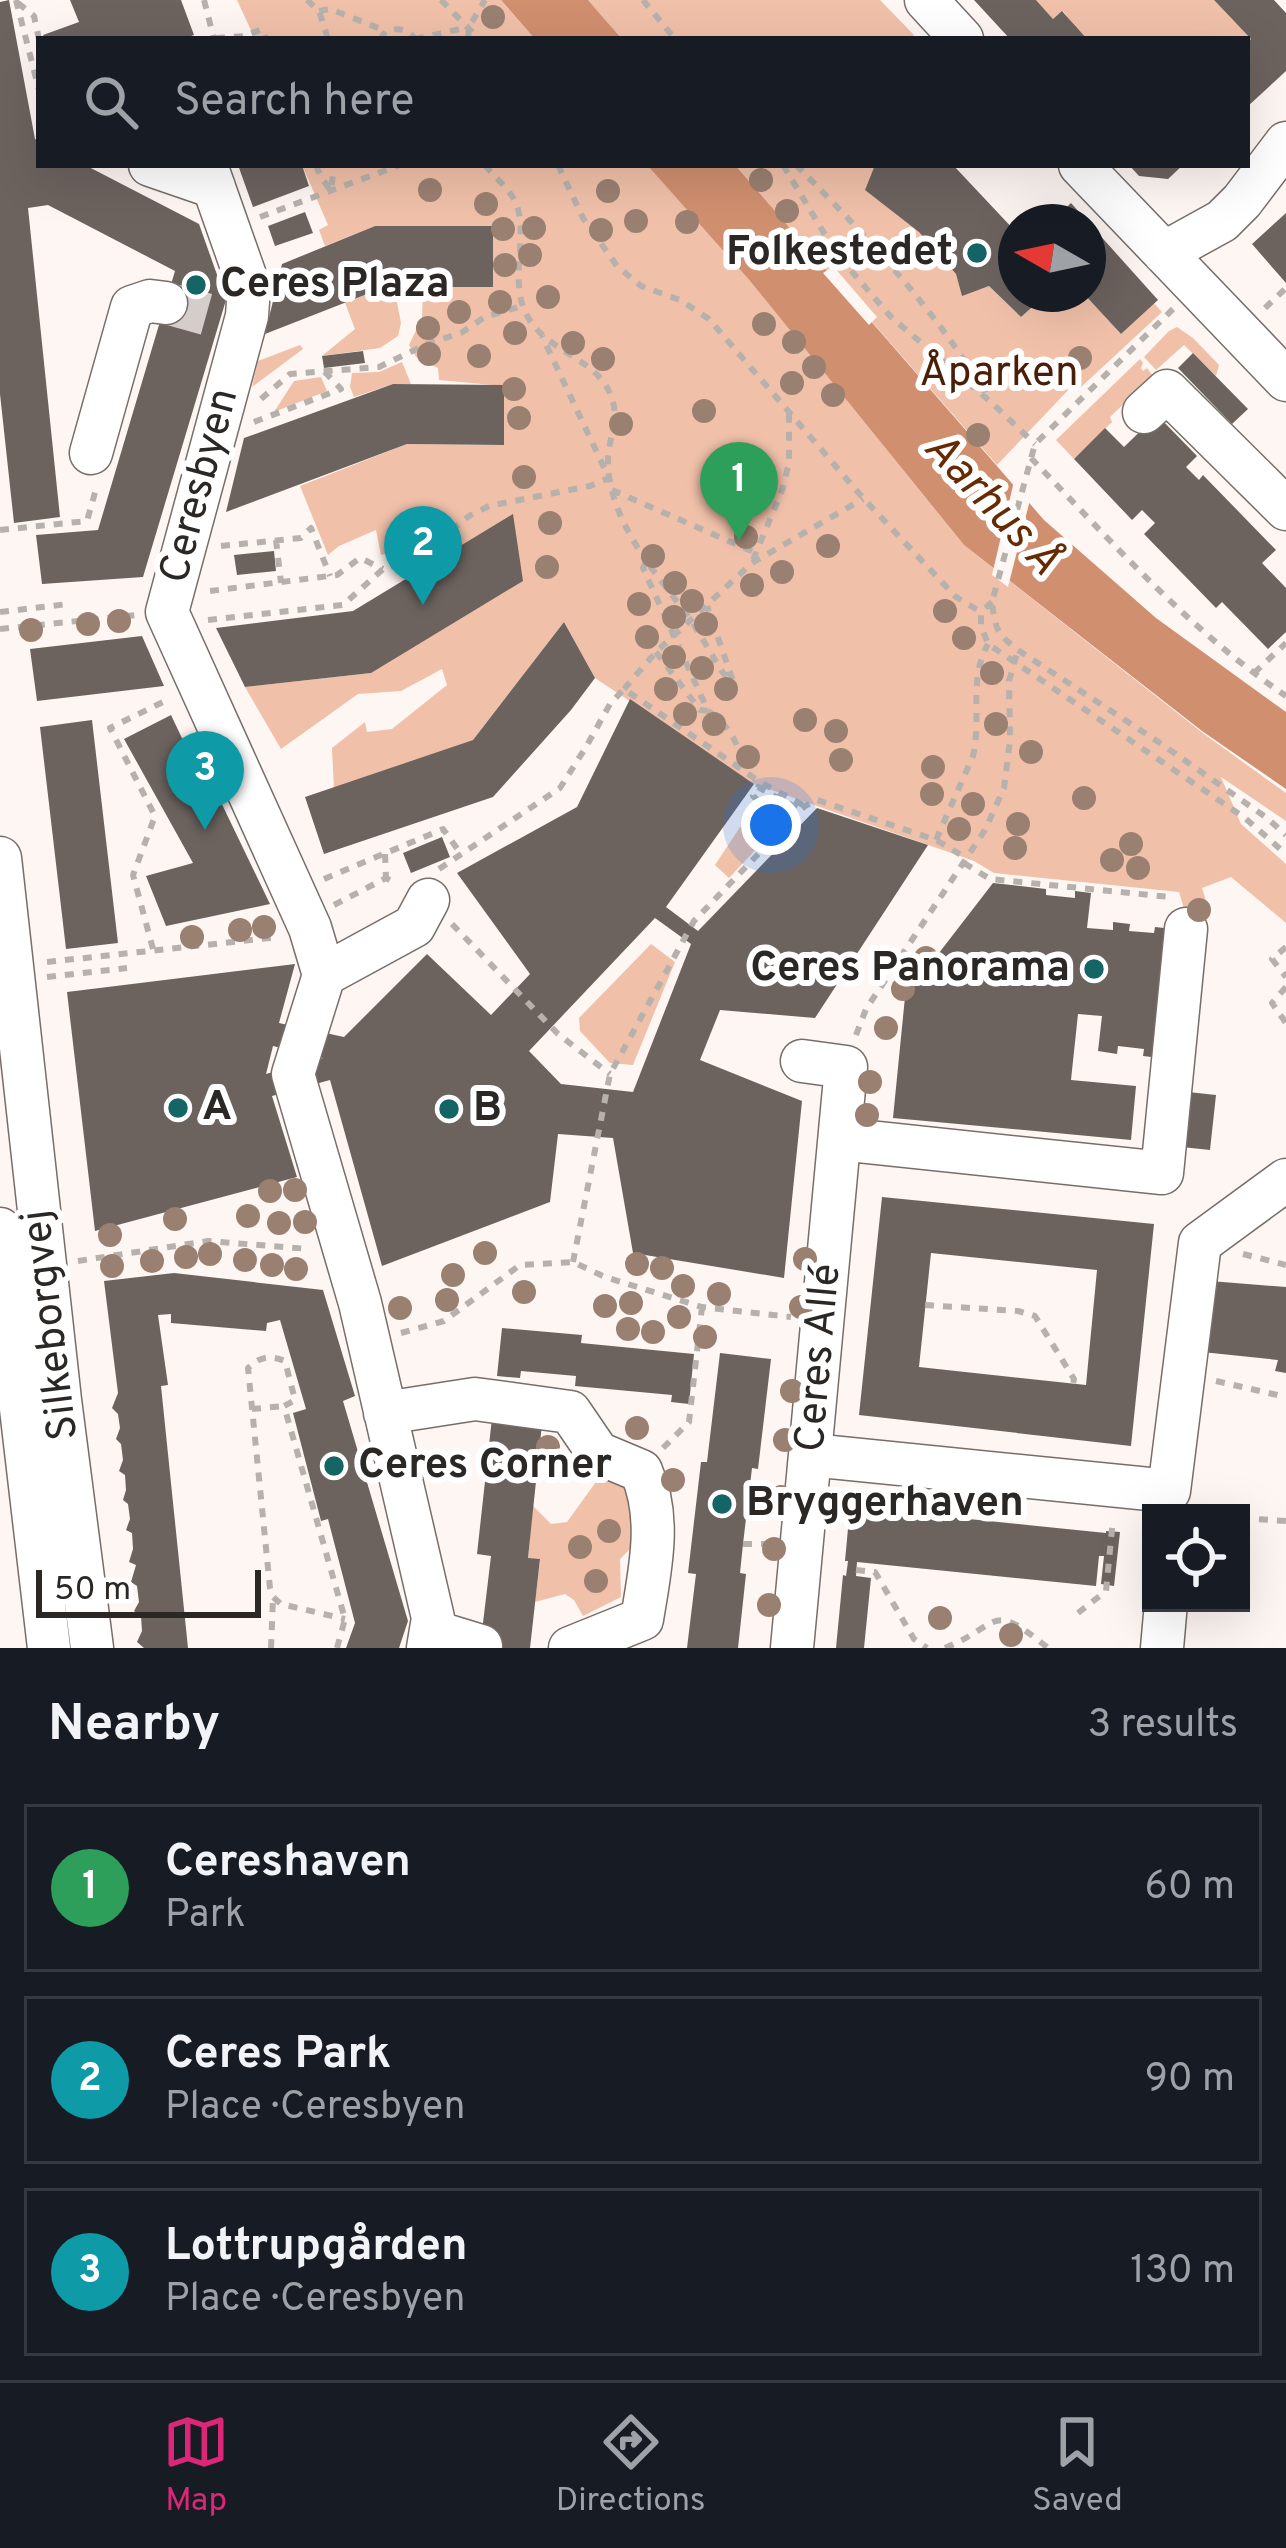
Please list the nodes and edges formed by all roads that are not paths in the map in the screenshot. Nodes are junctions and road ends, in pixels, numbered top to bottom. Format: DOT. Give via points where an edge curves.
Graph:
graph roads {
  1 [pos="926,0"];
  2 [pos="959,36"];
  3 [pos="1286,141"];
  4 [pos="1250,163"];
  5 [pos="166,168"];
  6 [pos="1083,168"];
  7 [pos="1241,168"];
  8 [pos="210,176"];
  9 [pos="1164,253"];
  10 [pos="166,303"];
  11 [pos="1286,380"];
  12 [pos="1144,412"];
  13 [pos="92,453"];
  14 [pos="1286,509"];
  15 [pos="0,858"];
  16 [pos="428,900"];
  17 [pos="3,916"];
  18 [pos="1186,928"];
  19 [pos="324,975"];
  20 [pos="802,1061"];
  21 [pos="840,1139"];
  22 [pos="1286,1180"];
  23 [pos="0,1229"];
  24 [pos="26,1404"];
  25 [pos="385,1413"];
  26 [pos="811,1454"];
  27 [pos="1165,1612"];
  28 [pos="430,1639"];
  29 [pos="481,1646"];
  30 [pos="49,1648"];
  31 [pos="92,1648"];
  32 [pos="570,1648"];
  33 [pos="792,1648"];
  34 [pos="1162,1648"];
  1 -- 2 [label="street"];
  3 -- 4 [label="street"];
  3 -- 9 [label="street" via="1222,220"];
  5 -- 8 [label="street, Ceresbyen"];
  6 -- 9 [label="street"];
  7 -- 9 [label="street" via="1202,199"];
  8 -- 19 [label="street, Ceresbyen" via="249,287 232,322 235,407 175,581 200,685"];
  9 -- 11 [label="street"];
  10 -- 13 [label="street" via="132,308"];
  12 -- 14 [label="street" via="1167,391"];
  15 -- 17 [label="street, Silkeborgvej"];
  16 -- 19 [label="street" via="414,926"];
  17 -- 24 [label="street, Silkeborgvej" via="45,1266"];
  18 -- 21 [label="street" via="1162,1173"];
  19 -- 25 [label="street" via="292,1074"];
  20 -- 21 [label="street, Ceres Allé" via="846,1067"];
  21 -- 26 [label="street, Ceres Allé"];
  22 -- 26 [label="street" via="1200,1243 1169,1491"];
  23 -- 24 [label="street, Silkeborgvej"];
  24 -- 30 [label="street, Silkeborgvej"];
  24 -- 31 [label="street, Silkeborgvej"];
  25 -- 28 [label="street" via="433,1618"];
  25 -- 32 [label="street" via="475,1400 570,1412 598,1453 641,1471 653,1548 642,1619"];
  26 -- 33 [label="street, Ceres Allé"];
  27 -- 34 [label="street"];
  28 -- 29 [label="street"];
}
